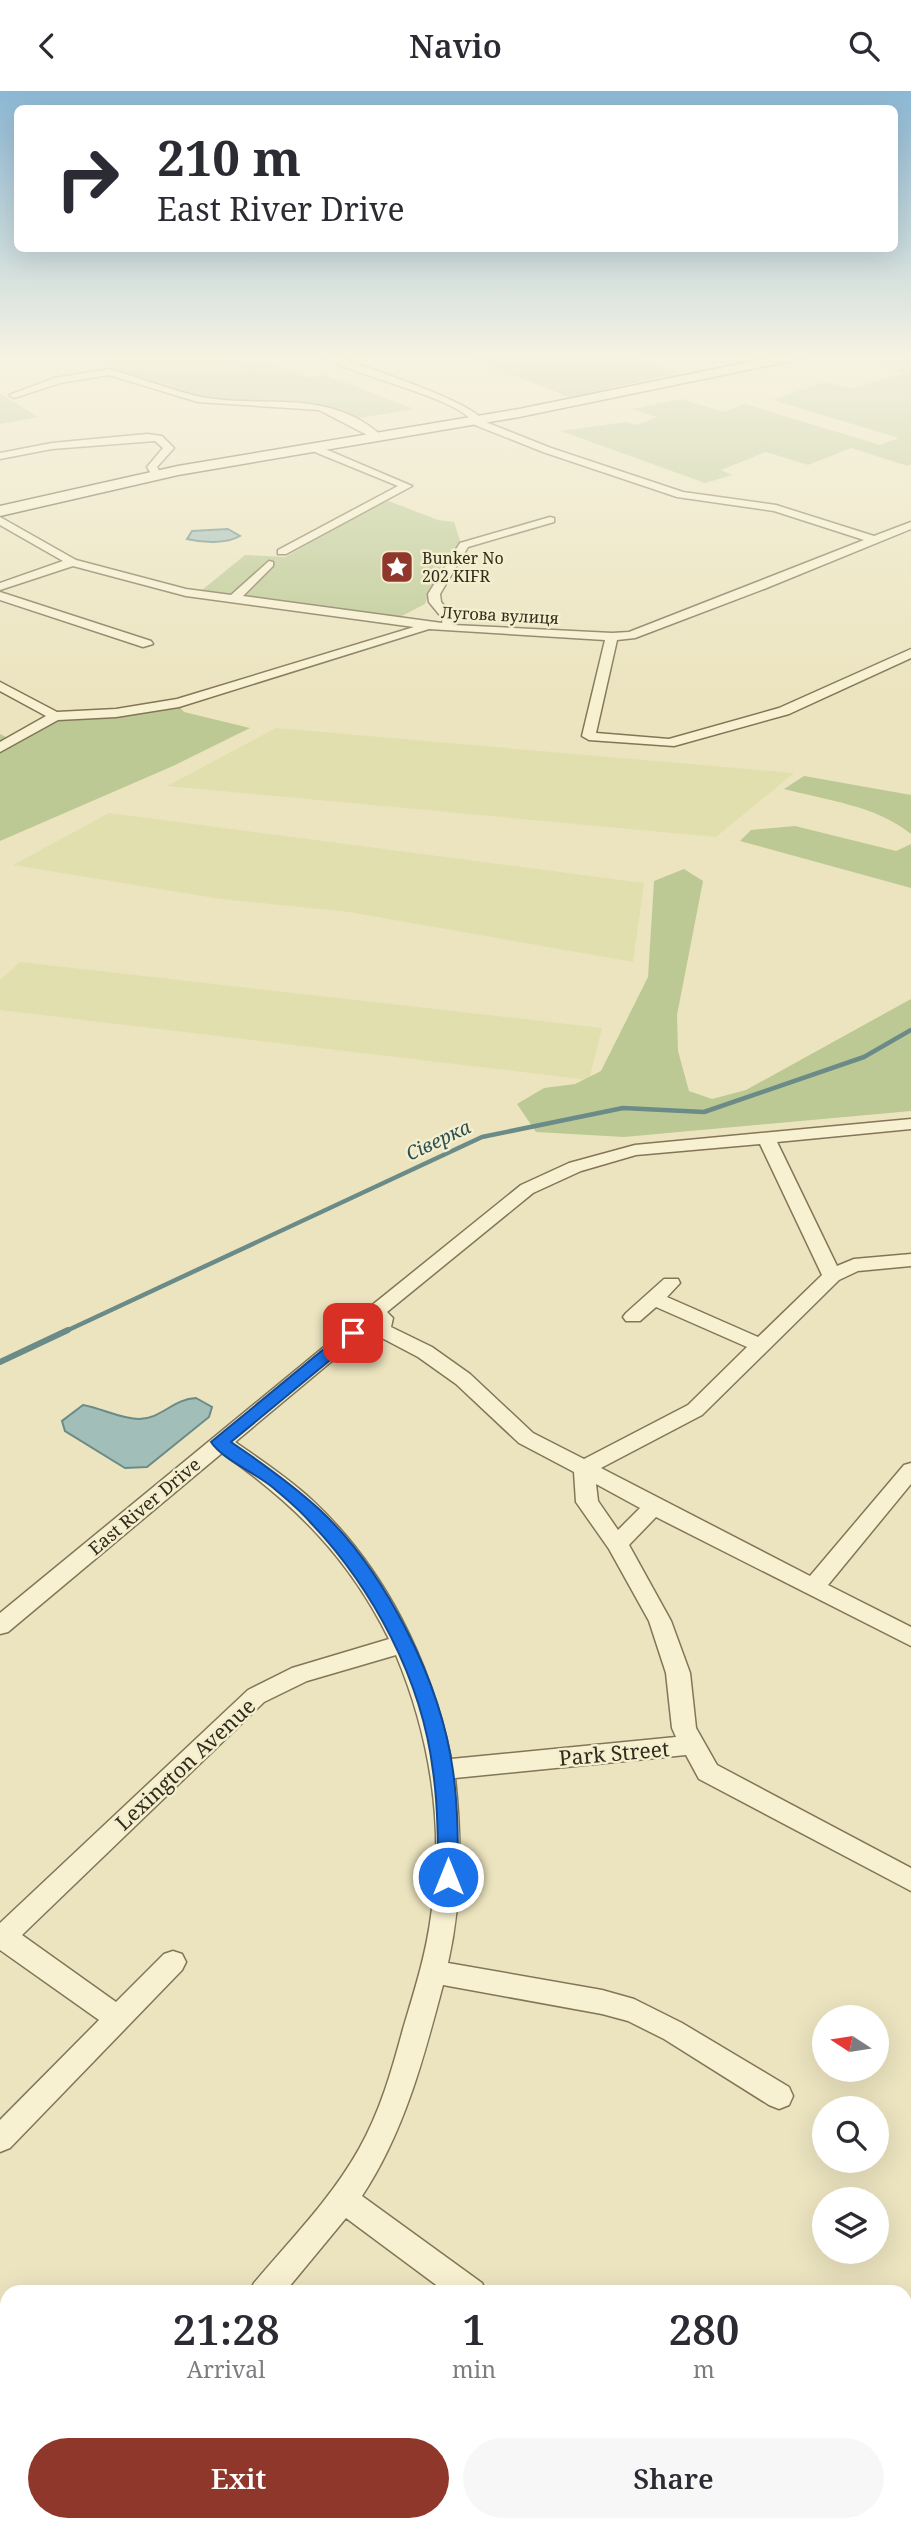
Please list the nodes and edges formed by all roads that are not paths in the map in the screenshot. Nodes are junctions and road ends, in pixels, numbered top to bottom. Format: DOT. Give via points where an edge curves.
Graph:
graph roads {
  1 [pos="153,469"];
  2 [pos="192,469"];
  3 [pos="365,469"];
  4 [pos="605,469"];
  5 [pos="157,475"];
  6 [pos="0,511"];
  7 [pos="0,520"];
  8 [pos="550,520"];
  9 [pos="911,526"];
  10 [pos="874,540"];
  11 [pos="282,552"];
  12 [pos="72,562"];
  13 [pos="269,564"];
  14 [pos="0,587"];
  15 [pos="0,596"];
  16 [pos="233,599"];
  17 [pos="427,626"];
  18 [pos="446,628"];
  19 [pos="612,637"];
  20 [pos="147,644"];
  21 [pos="911,653"];
  22 [pos="0,686"];
  23 [pos="55,716"];
  24 [pos="0,748"];
  25 [pos="911,1124"];
  26 [pos="766,1138"];
  27 [pos="911,1260"];
  28 [pos="832,1276"];
  29 [pos="671,1283"];
  30 [pos="653,1298"];
  31 [pos="633,1317"];
  32 [pos="377,1321"];
  33 [pos="761,1346"];
  34 [pos="220,1442"];
  35 [pos="584,1468"];
  36 [pos="911,1470"];
  37 [pos="653,1507"];
  38 [pos="617,1544"];
  39 [pos="813,1588"];
  40 [pos="0,1626"];
  41 [pos="911,1637"];
  42 [pos="402,1644"];
  43 [pos="692,1745"];
  44 [pos="443,1769"];
  45 [pos="911,1880"];
  46 [pos="1,1938"];
  47 [pos="173,1962"];
  48 [pos="434,1972"];
  49 [pos="117,2018"];
  50 [pos="779,2097"];
  51 [pos="0,2139"];
  52 [pos="343,2199"];
  53 [pos="271,2285"];
  54 [pos="461,2285"];
  1 -- 5 [label="street"];
  2 -- 5 [label="street"];
  3 -- 11 [label="street" via="407,486"];
  4 -- 10 [label="street" via="681,495 776,509"];
  5 -- 6 [label="street"];
  7 -- 12 [label="street, Лугова вулиця"];
  8 -- 18 [label="street" via="464,545 434,594 449,619"];
  9 -- 10 [label="street, Лугова вулиця"];
  10 -- 19 [label="street, Лугова вулиця" via="631,635"];
  12 -- 14 [label="street"];
  12 -- 16 [label="street, Лугова вулиця" via="186,592"];
  13 -- 16 [label="street"];
  15 -- 20 [label="street"];
  16 -- 17 [label="street, Лугова вулиця"];
  17 -- 18 [label="street, Лугова вулиця"];
  17 -- 23 [label="street" via="179,703"];
  18 -- 19 [label="street, Лугова вулиця"];
  19 -- 21 [label="street" via="589,736 668,743 784,711"];
  22 -- 23 [label="street"];
  23 -- 24 [label="street"];
  25 -- 26 [label="street"];
  26 -- 28 [label="street"];
  26 -- 32 [label="street" via="635,1150 575,1167 527,1189"];
  27 -- 28 [label="street" via="854,1265"];
  28 -- 33 [label="street"];
  29 -- 30 [label="street"];
  30 -- 31 [label="street"];
  30 -- 33 [label="street"];
  32 -- 34 [label="street, Еаst Rіvеr Drive" via="361,1312 348,1319 346,1327 353,1333"];
  32 -- 35 [label="street" via="463,1379 526,1439"];
  33 -- 35 [label="street" via="695,1410"];
  34 -- 40 [label="street, Еаst Rіvеr Drive"];
  34 -- 42 [label="street" via="316,1516 353,1559"];
  35 -- 37 [label="street"];
  35 -- 38 [label="street" via="587,1502"];
  36 -- 39 [label="street"];
  37 -- 38 [label="street"];
  37 -- 39 [label="street"];
  38 -- 43 [label="street" via="660,1621 678,1672 684,1728"];
  39 -- 41 [label="street"];
  42 -- 44 [label="street" via="427,1701"];
  42 -- 46 [label="street, Lexington Avenue" via="300,1674 256,1696"];
  43 -- 44 [label="street, Park Street"];
  43 -- 45 [label="street, Park Street" via="708,1772"];
  44 -- 48 [label="street" via="448,1877"];
  46 -- 49 [label="street"];
  47 -- 49 [label="street"];
  48 -- 50 [label="street" via="634,2011"];
  48 -- 52 [label="street" via="398,2094 368,2159"];
  49 -- 51 [label="street"];
  52 -- 53 [label="street"];
  52 -- 54 [label="street"];
}
